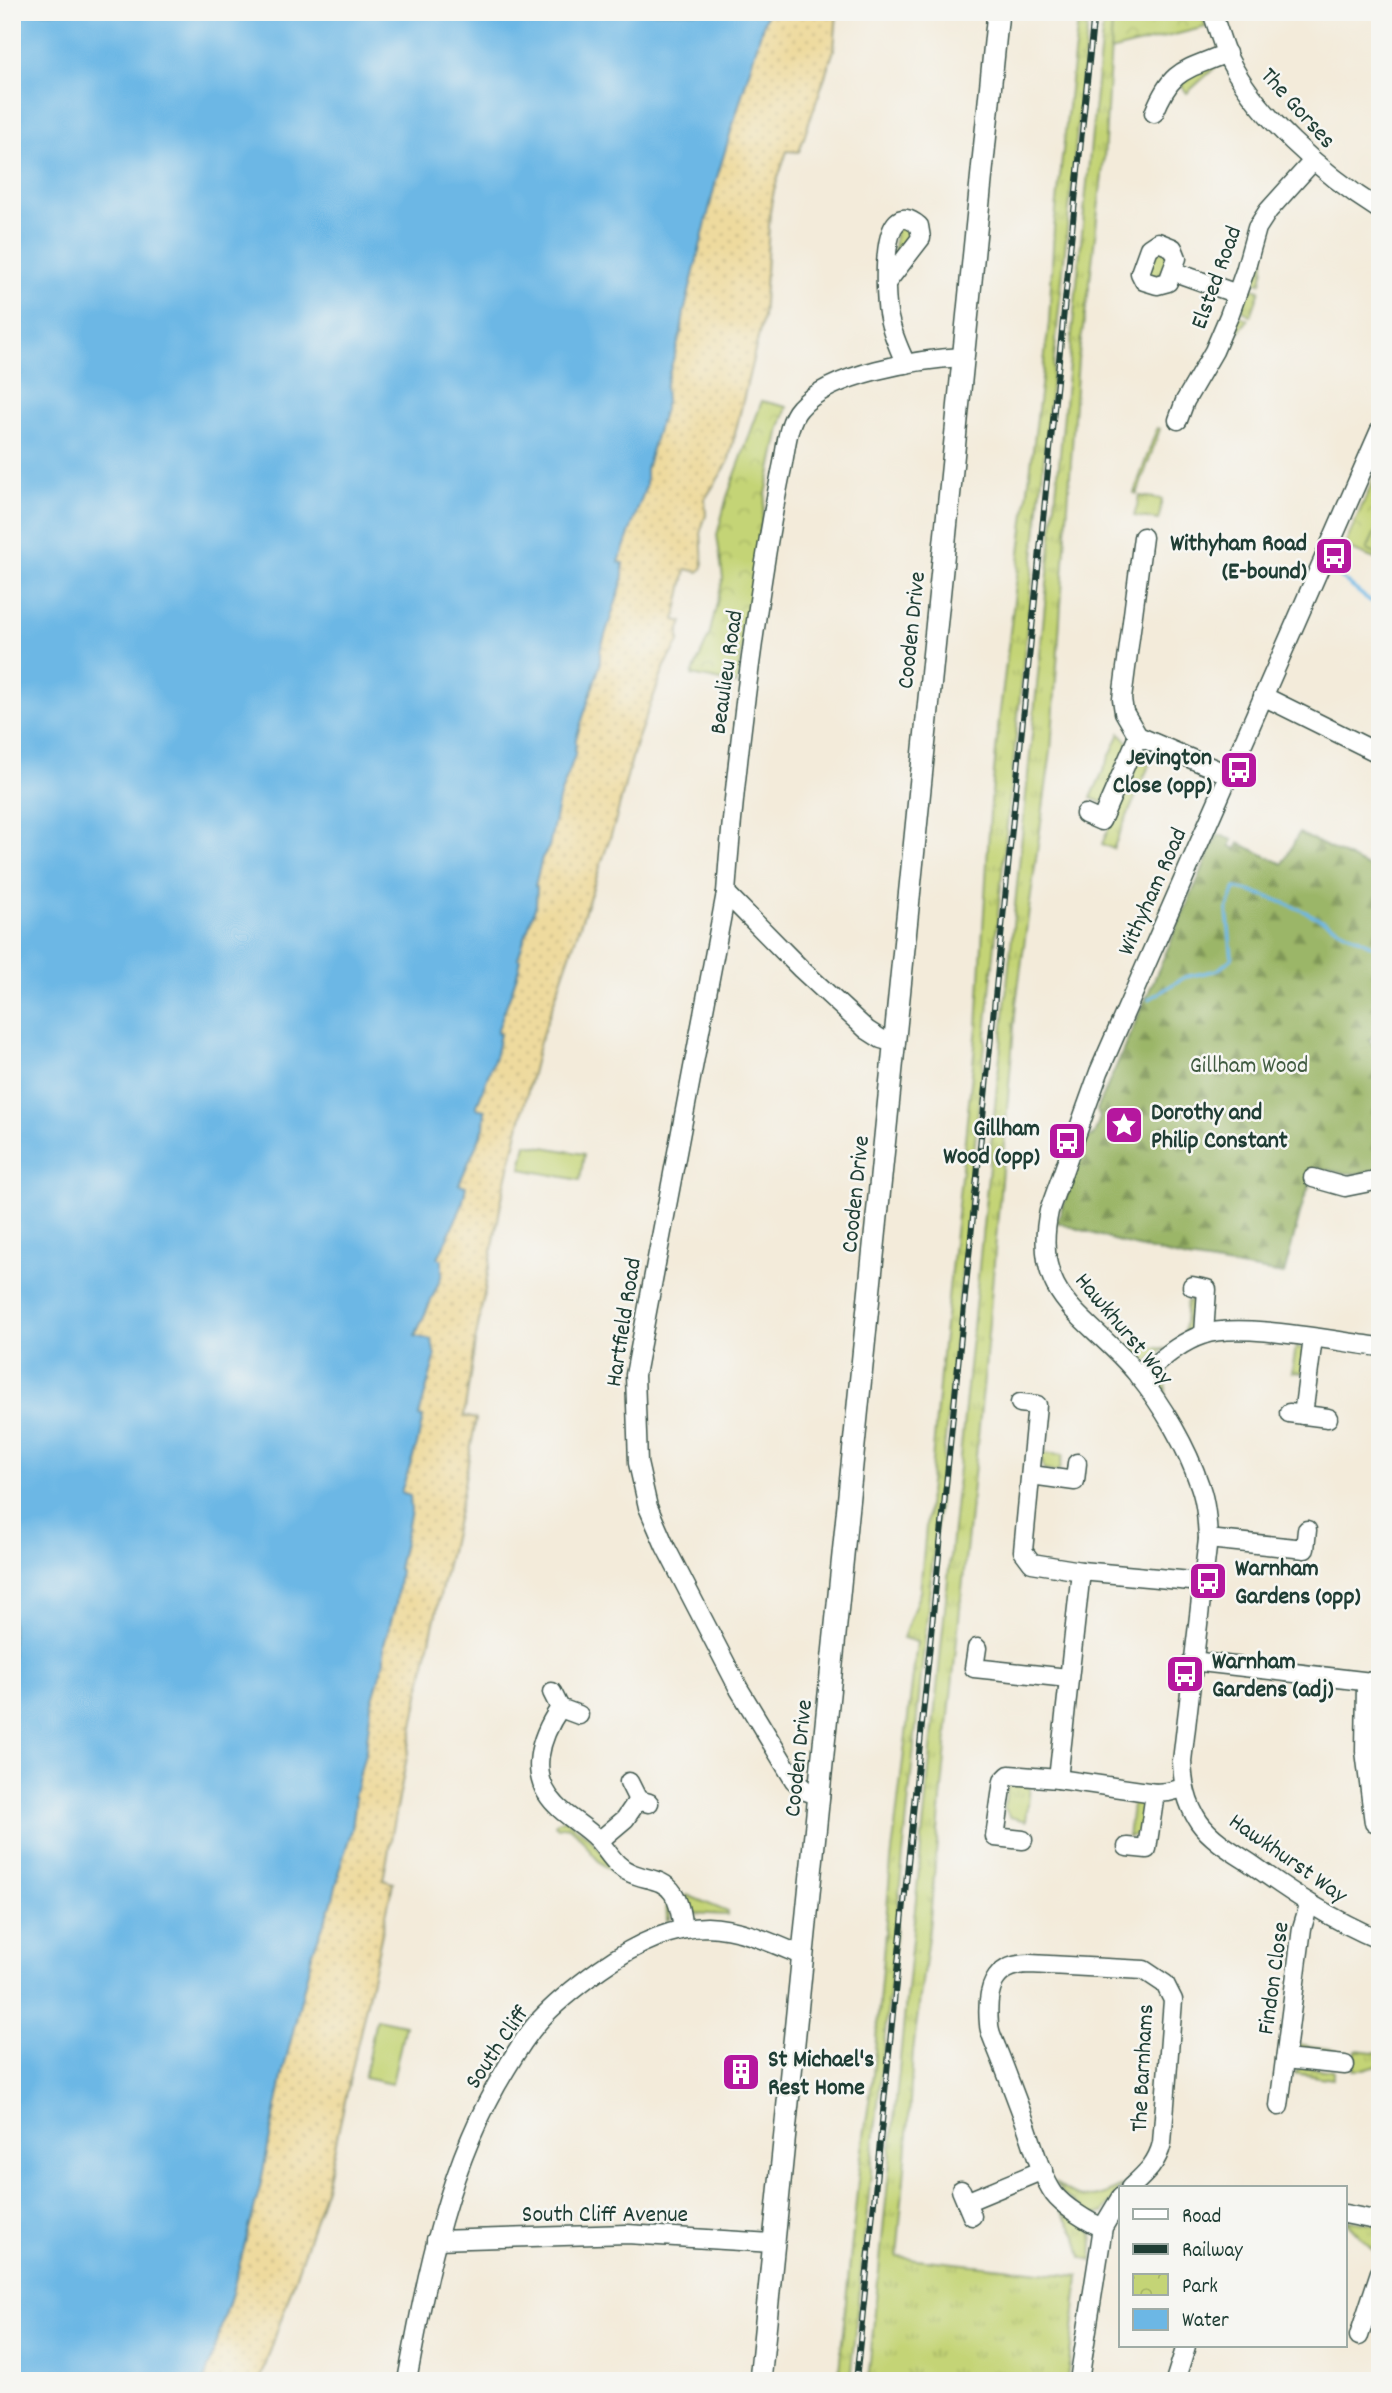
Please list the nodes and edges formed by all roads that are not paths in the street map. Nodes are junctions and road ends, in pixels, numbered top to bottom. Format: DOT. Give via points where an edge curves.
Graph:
graph roads {
  1 [pos="998,12"];
  2 [pos="1212,12"];
  3 [pos="1227,53"];
  4 [pos="1163,105"];
  5 [pos="1313,161"];
  6 [pos="1380,209"];
  7 [pos="1172,271"];
  8 [pos="887,282"];
  9 [pos="1237,294"];
  10 [pos="964,357"];
  11 [pos="906,364"];
  12 [pos="1178,420"];
  13 [pos="1380,430"];
  14 [pos="1143,537"];
  15 [pos="1263,696"];
  16 [pos="1138,736"];
  17 [pos="1380,754"];
  18 [pos="1228,775"];
  19 [pos="1085,814"];
  20 [pos="726,893"];
  21 [pos="895,1043"];
  22 [pos="1072,1142"];
  23 [pos="1313,1178"];
  24 [pos="1380,1180"];
  25 [pos="1192,1286"];
  26 [pos="1204,1334"];
  27 [pos="1313,1338"];
  28 [pos="1380,1347"];
  29 [pos="1139,1377"];
  30 [pos="1020,1402"];
  31 [pos="1328,1418"];
  32 [pos="1077,1463"];
  33 [pos="1031,1475"];
  34 [pos="1307,1530"];
  35 [pos="1208,1539"];
  36 [pos="1081,1571"];
  37 [pos="1202,1583"];
  38 [pos="977,1648"];
  39 [pos="1192,1661"];
  40 [pos="1069,1678"];
  41 [pos="1373,1683"];
  42 [pos="579,1715"];
  43 [pos="1058,1779"];
  44 [pos="629,1782"];
  45 [pos="1184,1788"];
  46 [pos="1155,1793"];
  47 [pos="820,1796"];
  48 [pos="1375,1814"];
  49 [pos="1023,1840"];
  50 [pos="598,1841"];
  51 [pos="1127,1847"];
  52 [pos="1309,1905"];
  53 [pos="683,1929"];
  54 [pos="1380,1940"];
  55 [pos="803,1956"];
  56 [pos="1285,2059"];
  57 [pos="1345,2065"];
  58 [pos="1279,2106"];
  59 [pos="1043,2169"];
  60 [pos="1132,2186"];
  61 [pos="1119,2200"];
  62 [pos="966,2203"];
  63 [pos="1346,2214"];
  64 [pos="1380,2221"];
  65 [pos="1103,2227"];
  66 [pos="436,2240"];
  67 [pos="773,2244"];
  68 [pos="1380,2272"];
  69 [pos="1360,2336"];
  70 [pos="1185,2348"];
  71 [pos="407,2381"];
  72 [pos="760,2381"];
  73 [pos="1079,2381"];
  74 [pos="1175,2381"];
  1 -- 10 [label="main road, Cooden Drive"];
  2 -- 3 [label="street, The Gorses"];
  3 -- 4 [label="street" via="1178,73 1170,81"];
  3 -- 5 [label="street, The Gorses" via="1242,82"];
  5 -- 6 [label="street, The Gorses"];
  5 -- 9 [label="street, Elsted Road" via="1257,228"];
  7 -- 9 [label="street"];
  8 -- 11 [label="street" via="888,316"];
  9 -- 12 [label="street, Elsted Road"];
  10 -- 11 [label="street, Beaulieu Road"];
  10 -- 21 [label="main road, Cooden Drive"];
  11 -- 20 [label="street, Beaulieu Road" via="822,392 802,405 791,426 753,648"];
  13 -- 15 [label="street, Withyham Road"];
  14 -- 16 [label="street" via="1122,699"];
  15 -- 17 [label="street"];
  15 -- 18 [label="street, Withyham Road"];
  16 -- 18 [label="street"];
  16 -- 19 [label="street" via="1101,821"];
  18 -- 22 [label="street, Withyham Road"];
  20 -- 21 [label="street" via="867,1030"];
  20 -- 47 [label="street, Hartfield Road" via="635,1376 638,1464 648,1507 665,1546 739,1689 794,1780"];
  21 -- 47 [label="main road, Cooden Drive"];
  22 -- 29 [label="street, Hawkhurst Way" via="1045,1230 1049,1270 1067,1305"];
  23 -- 24 [label="street" via="1345,1187"];
  25 -- 26 [label="street" via="1207,1289"];
  26 -- 27 [label="street" via="1228,1330"];
  26 -- 29 [label="street"];
  27 -- 28 [label="street"];
  27 -- 31 [label="street" via="1296,1414"];
  29 -- 35 [label="street, Hawkhurst Way" via="1185,1451 1200,1486"];
  30 -- 33 [label="street" via="1037,1405"];
  32 -- 33 [label="street" via="1075,1481"];
  33 -- 36 [label="street" via="1023,1551 1032,1563"];
  34 -- 35 [label="street" via="1305,1549"];
  35 -- 37 [label="street, Hawkhurst Way"];
  36 -- 37 [label="street"];
  36 -- 40 [label="street"];
  37 -- 39 [label="street, Hawkhurst Way"];
  38 -- 40 [label="street" via="975,1668"];
  39 -- 41 [label="street"];
  39 -- 45 [label="street, Hawkhurst Way" via="1182,1761"];
  40 -- 43 [label="street"];
  41 -- 48 [label="street" via="1365,1751"];
  42 -- 50 [label="street" via="556,1700 539,1751 539,1771 554,1804"];
  43 -- 46 [label="street"];
  43 -- 49 [label="street" via="1009,1775 1003,1781 995,1837"];
  44 -- 50 [label="street" via="643,1801"];
  45 -- 46 [label="street"];
  45 -- 52 [label="street, Hawkhurst Way" via="1201,1824"];
  46 -- 51 [label="street" via="1147,1850"];
  47 -- 55 [label="main road, Cooden Drive"];
  50 -- 53 [label="street" via="612,1860 631,1873 654,1879 673,1892"];
  52 -- 54 [label="street, Hawkhurst Way"];
  52 -- 56 [label="street, Findon Close"];
  53 -- 55 [label="street, South Cliff" via="730,1930"];
  53 -- 66 [label="street, South Cliff" via="616,1958 562,1998 522,2043 488,2099 459,2165"];
  55 -- 67 [label="main road, Cooden Drive"];
  56 -- 57 [label="street, Findon Close"];
  56 -- 58 [label="street, Findon Close"];
  59 -- 60 [label="street, The Barnhams" via="989,2026 990,1994 996,1978 1015,1964 1144,1970 1165,1984 1173,2000 1159,2158"];
  59 -- 62 [label="street"];
  59 -- 65 [label="street, The Barnhams" via="1055,2196"];
  61 -- 65 [label="street"];
  63 -- 64 [label="street"];
  65 -- 73 [label="street"];
  66 -- 67 [label="street, South Cliff Avenue" via="627,2234"];
  66 -- 71 [label="street, South Cliff"];
  67 -- 72 [label="main road, Cooden Drive"];
  68 -- 69 [label="street"];
  70 -- 74 [label="street"];
}
